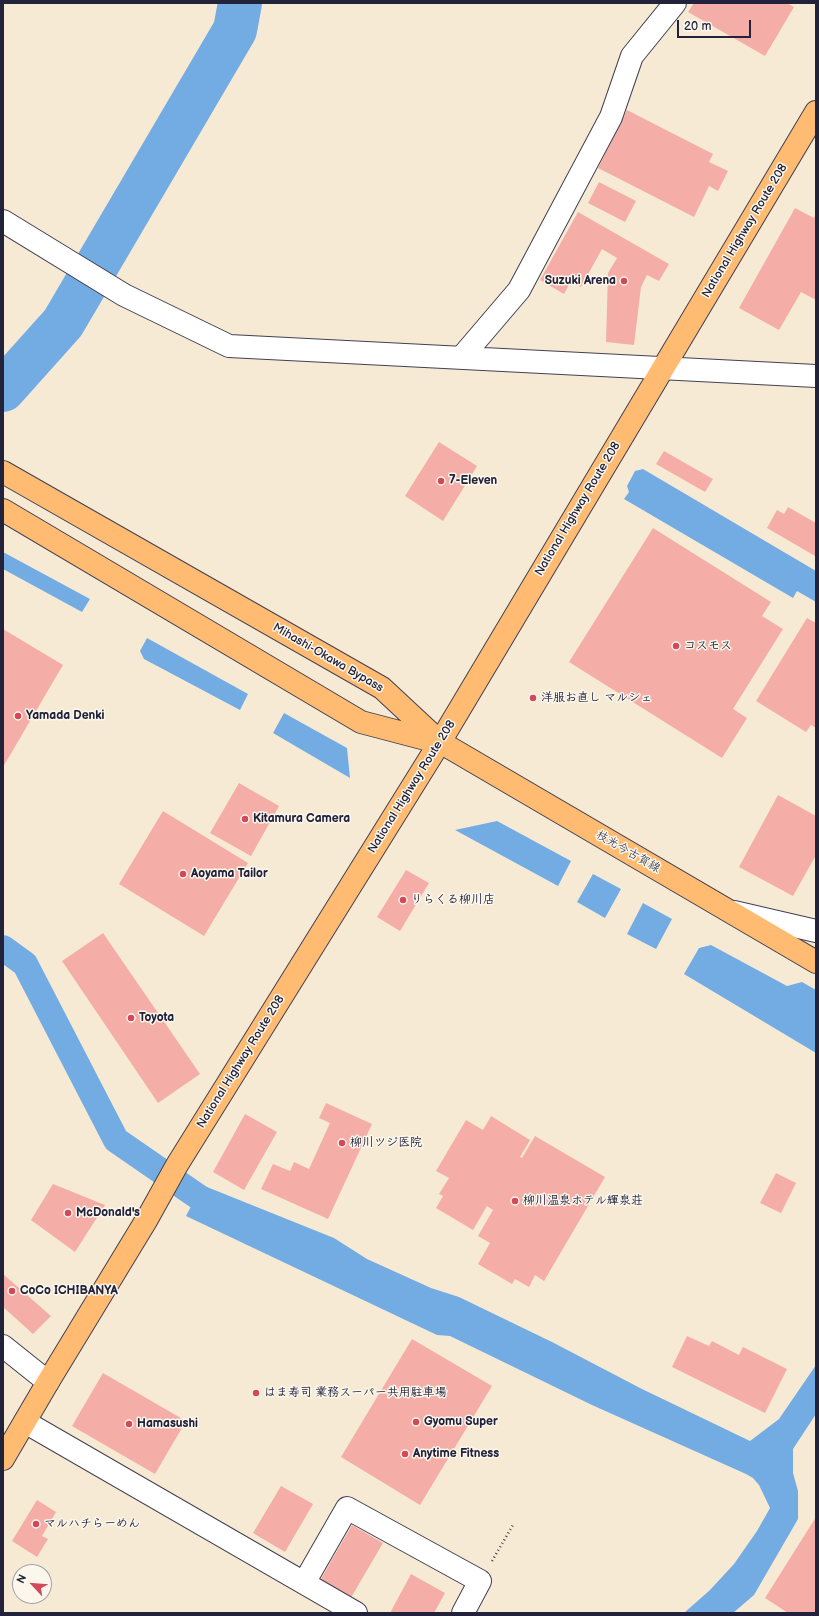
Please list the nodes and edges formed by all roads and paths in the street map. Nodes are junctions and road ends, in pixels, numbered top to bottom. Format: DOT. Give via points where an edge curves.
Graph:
graph roads {
  1 [pos="675,3"];
  2 [pos="816,112"];
  3 [pos="3,221"];
  4 [pos="462,358"];
  5 [pos="662,367"];
  6 [pos="816,376"];
  7 [pos="3,472"];
  8 [pos="3,510"];
  9 [pos="440,742"];
  10 [pos="728,910"];
  11 [pos="816,931"];
  12 [pos="816,962"];
  13 [pos="3,1346"];
  14 [pos="48,1382"];
  15 [pos="26,1422"];
  16 [pos="3,1459"];
  17 [pos="513,1525"];
  18 [pos="480,1581"];
  19 [pos="304,1583"];
  20 [pos="356,1613"];
  21 [pos="463,1613"];
  1 -- 4 [label="street" via="632,56 611,117 519,290"];
  2 -- 5 [label="main road, National Highway Route 208"];
  3 -- 4 [label="street" via="124,295 229,346"];
  4 -- 5 [label="street"];
  5 -- 6 [label="street"];
  5 -- 9 [label="main road, National Highway Route 208"];
  7 -- 9 [label="main road, Mihashi-Okawa Bypass" via="382,688"];
  8 -- 9 [label="main road" via="361,722"];
  9 -- 10 [label="main road, 枝光今古賀線"];
  9 -- 14 [label="main road, National Highway Route 208" via="177,1165"];
  10 -- 11 [label="street"];
  10 -- 12 [label="main road, 枝光今古賀線"];
  13 -- 14 [label="street"];
  14 -- 15 [label="main road, National Highway Route 208"];
  15 -- 16 [label="main road, National Highway Route 208"];
  15 -- 19 [label="street"];
  17 -- 18 [label="path"];
  18 -- 19 [label="street" via="347,1508"];
  18 -- 21 [label="street"];
  19 -- 20 [label="street"];
}
